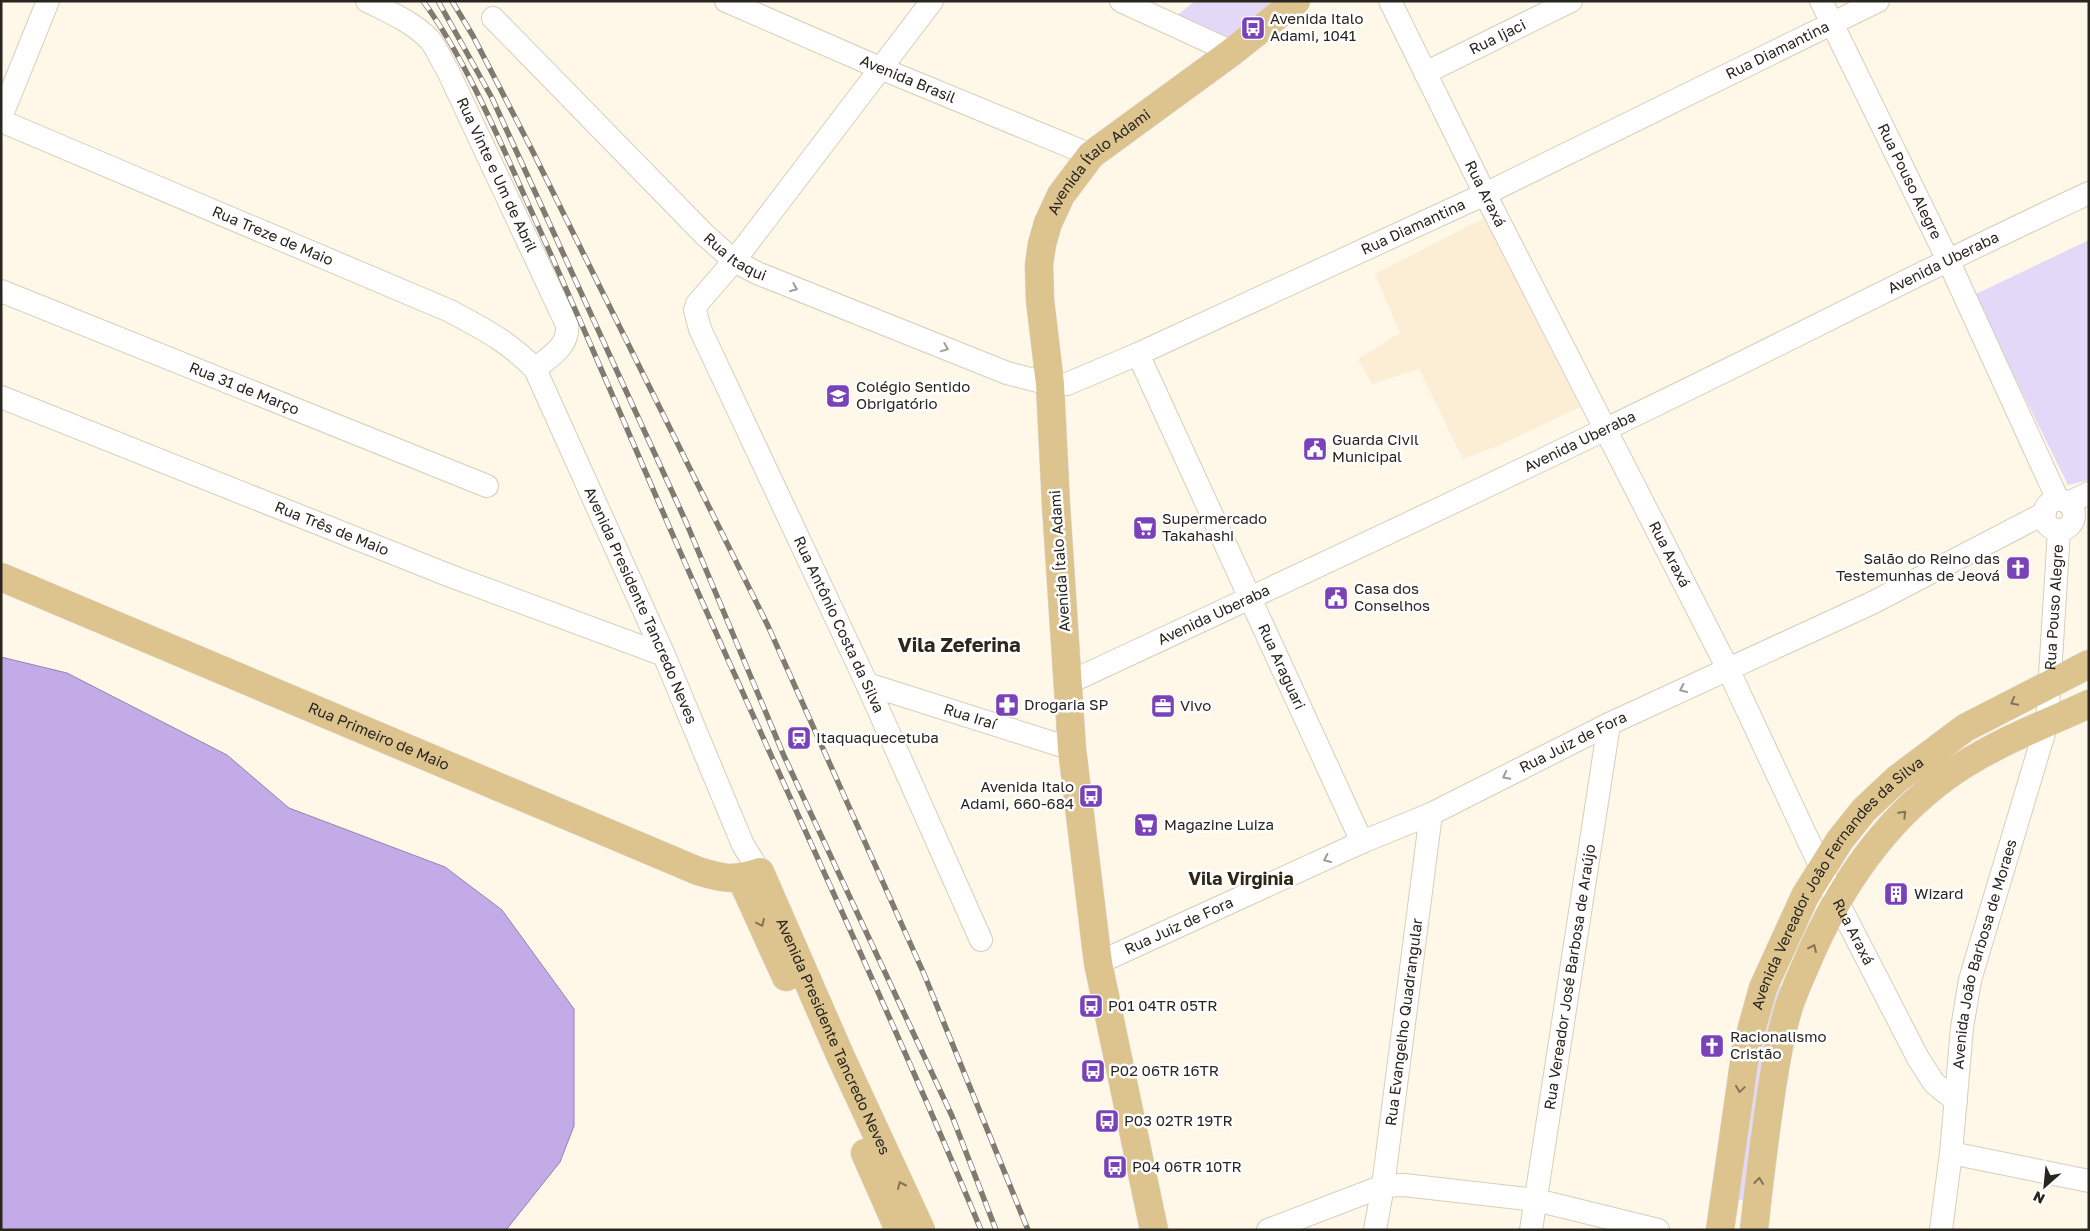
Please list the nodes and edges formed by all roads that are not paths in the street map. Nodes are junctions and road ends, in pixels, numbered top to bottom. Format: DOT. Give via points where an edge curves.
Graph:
graph roads {
  1 [pos="48,1"];
  2 [pos="367,1"];
  3 [pos="726,1"];
  4 [pos="932,1"];
  5 [pos="1121,1"];
  6 [pos="1296,1"];
  7 [pos="1390,1"];
  8 [pos="1570,1"];
  9 [pos="1821,1"];
  10 [pos="1878,1"];
  11 [pos="493,18"];
  12 [pos="1832,22"];
  13 [pos="1232,52"];
  14 [pos="880,68"];
  15 [pos="1425,73"];
  16 [pos="1,117"];
  17 [pos="1,121"];
  18 [pos="1090,155"];
  19 [pos="2089,193"];
  20 [pos="1485,194"];
  21 [pos="1948,260"];
  22 [pos="734,261"];
  23 [pos="1,291"];
  24 [pos="1138,354"];
  25 [pos="535,368"];
  26 [pos="1050,384"];
  27 [pos="1,397"];
  28 [pos="1606,429"];
  29 [pos="487,486"];
  30 [pos="2089,493"];
  31 [pos="2057,505"];
  32 [pos="1,577"];
  33 [pos="1250,598"];
  34 [pos="664,655"];
  35 [pos="2089,664"];
  36 [pos="1728,668"];
  37 [pos="1068,682"];
  38 [pos="2051,682"];
  39 [pos="867,684"];
  40 [pos="2089,704"];
  41 [pos="2047,723"];
  42 [pos="1609,724"];
  43 [pos="1072,749"];
  44 [pos="1431,814"];
  45 [pos="1362,842"];
  46 [pos="1822,869"];
  47 [pos="750,875"];
  48 [pos="1836,899"];
  49 [pos="981,940"];
  50 [pos="1098,963"];
  51 [pos="1956,1101"];
  52 [pos="1951,1153"];
  53 [pos="2089,1181"];
  54 [pos="1383,1186"];
  55 [pos="1536,1200"];
  56 [pos="899,1230"];
  57 [pos="921,1230"];
  58 [pos="1154,1230"];
  59 [pos="1268,1230"];
  60 [pos="1375,1230"];
  61 [pos="1531,1230"];
  62 [pos="1658,1230"];
  63 [pos="1720,1230"];
  64 [pos="1754,1230"];
  65 [pos="1941,1230"];
  1 -- 16 [label="street"];
  2 -- 25 [label="street, Rua Vinte e Um de Abril" via="416,28 431,42 448,70 567,325 564,344"];
  3 -- 14 [label="street, Avenida Brasil"];
  4 -- 14 [label="street"];
  5 -- 13 [label="street"];
  6 -- 13 [label="main road, Avenida Ítalo Adami"];
  7 -- 15 [label="street, Rua Araxá"];
  8 -- 15 [label="street, Rua Ijaci"];
  9 -- 12 [label="street, Rua Pouso Alegre"];
  10 -- 12 [label="street, Rua Diamantina"];
  11 -- 22 [label="street, Rua Itaqui"];
  12 -- 20 [label="street, Rua Diamantina"];
  12 -- 21 [label="street, Rua Pouso Alegre"];
  13 -- 18 [label="main road, Avenida Ítalo Adami"];
  14 -- 18 [label="street, Avenida Brasil"];
  14 -- 22 [label="street"];
  15 -- 20 [label="street, Rua Araxá"];
  17 -- 25 [label="street, Rua Treze de Maio" via="450,311 517,350"];
  18 -- 26 [label="main road, Avenida Ítalo Adami" via="1061,195 1042,244 1040,300"];
  19 -- 21 [label="street, Avenida Uberaba"];
  20 -- 24 [label="street, Rua Diamantina"];
  20 -- 28 [label="street, Rua Araxá"];
  21 -- 28 [label="street, Avenida Uberaba"];
  21 -- 31 [label="street, Rua Pouso Alegre"];
  22 -- 26 [label="street, Rua Itaqui, one-way" via="1007,373"];
  22 -- 39 [label="street, Rua Antônio Costa da Silva" via="699,299 695,310 700,329"];
  23 -- 29 [label="street, Rua 31 de Março"];
  24 -- 26 [label="street, Rua Diamantina" via="1067,384"];
  24 -- 33 [label="street, Rua Araguari"];
  25 -- 34 [label="street, Avenida Presidente Tancredo Neves"];
  26 -- 37 [label="main road, Avenida Ítalo Adami"];
  27 -- 34 [label="street, Rua Três de Maio" via="448,575"];
  28 -- 33 [label="street, Avenida Uberaba"];
  28 -- 36 [label="street, Rua Araxá"];
  30 -- 31 [label="street, Rua Juiz de Fora"];
  31 -- 36 [label="street, Rua Juiz de Fora" via="1872,603"];
  31 -- 38 [label="street, Rua Pouso Alegre" via="2074,510 2074,520 2069,527 2059,530"];
  32 -- 47 [label="main road, Rua Primeiro de Maio" via="698,871 719,878"];
  33 -- 37 [label="street, Avenida Uberaba"];
  33 -- 45 [label="street, Rua Araguari"];
  34 -- 47 [label="street, Avenida Presidente Tancredo Neves" via="743,846"];
  35 -- 38 [label="main road, Avenida Vereador João Fernandes da Silva"];
  36 -- 42 [label="street, Rua Juiz de Fora, one-way"];
  36 -- 46 [label="street, Rua Araxá"];
  37 -- 43 [label="main road, Avenida Ítalo Adami"];
  38 -- 41 [label="street, Avenida João Barbosa de Moraes"];
  38 -- 46 [label="main road, Avenida Vereador João Fernandes da Silva, one-way" via="1965,728 1897,779 1864,810"];
  39 -- 43 [label="street, Rua Iraí"];
  39 -- 49 [label="street, Rua Antônio Costa da Silva"];
  40 -- 41 [label="main road, Avenida Vereador João Fernandes da Silva"];
  48 -- 41 [label="main road, Avenida Vereador João Fernandes da Silva, one-way" via="1888,829 1946,776 1969,761"];
  41 -- 51 [label="street, Avenida João Barbosa de Moraes" via="1970,980"];
  42 -- 44 [label="street, Rua Juiz de Fora, one-way"];
  42 -- 55 [label="street, Rua Vereador José Barbosa de Araújo"];
  43 -- 50 [label="main road, Avenida Ítalo Adami"];
  44 -- 45 [label="street, Rua Juiz de Fora"];
  44 -- 54 [label="street, Rua Evangelho Quadrangular"];
  45 -- 50 [label="street, Rua Juiz de Fora, one-way"];
  46 -- 48 [label="street, Rua Araxá"];
  46 -- 63 [label="main road, Avenida Vereador João Fernandes da Silva, one-way" via="1805,896 1763,988 1746,1049"];
  47 -- 56 [label="main road, Avenida Presidente Tancredo Neves, one-way"];
  57 -- 47 [label="main road, Avenida Presidente Tancredo Neves, one-way" via="840,1055"];
  48 -- 51 [label="street, Rua Araxá" via="1918,1058 1934,1083"];
  64 -- 48 [label="main road, Avenida Vereador João Fernandes da Silva, one-way" via="1780,1037 1798,984"];
  50 -- 58 [label="main road, Avenida Ítalo Adami"];
  51 -- 52 [label="street, Avenida João Barbosa de Moraes"];
  52 -- 53 [label="street"];
  52 -- 65 [label="street, Avenida João Barbosa de Moraes"];
  54 -- 55 [label="street"];
  54 -- 59 [label="street"];
  54 -- 60 [label="street, Rua Evangelho Quadrangular"];
  55 -- 61 [label="street, Rua Vereador José Barbosa de Araújo"];
  55 -- 62 [label="street"];
}
